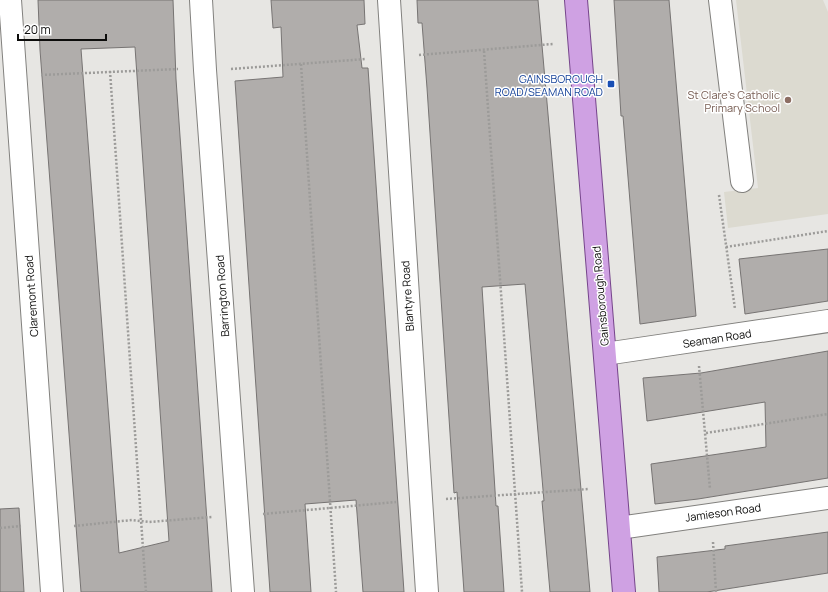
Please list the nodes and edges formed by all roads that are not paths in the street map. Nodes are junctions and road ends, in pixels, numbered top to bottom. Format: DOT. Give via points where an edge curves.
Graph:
graph roads {
  1 [pos="10,0"];
  2 [pos="201,0"];
  3 [pos="389,0"];
  4 [pos="576,0"];
  5 [pos="720,0"];
  6 [pos="742,182"];
  7 [pos="828,321"];
  8 [pos="605,354"];
  9 [pos="828,498"];
  10 [pos="619,528"];
  11 [pos="52,592"];
  12 [pos="243,592"];
  13 [pos="427,592"];
  14 [pos="624,592"];
  1 -- 11 [label="street, Claremont Road"];
  2 -- 12 [label="street, Barrington Road"];
  3 -- 13 [label="street, Blantyre Road"];
  4 -- 8 [label="main road, Gainsborough Road"];
  5 -- 6 [label="street"];
  7 -- 8 [label="street, Seaman Road"];
  8 -- 10 [label="main road, Gainsborough Road"];
  9 -- 10 [label="street, Jamieson Road"];
  10 -- 14 [label="main road, Gainsborough Road"];
}
